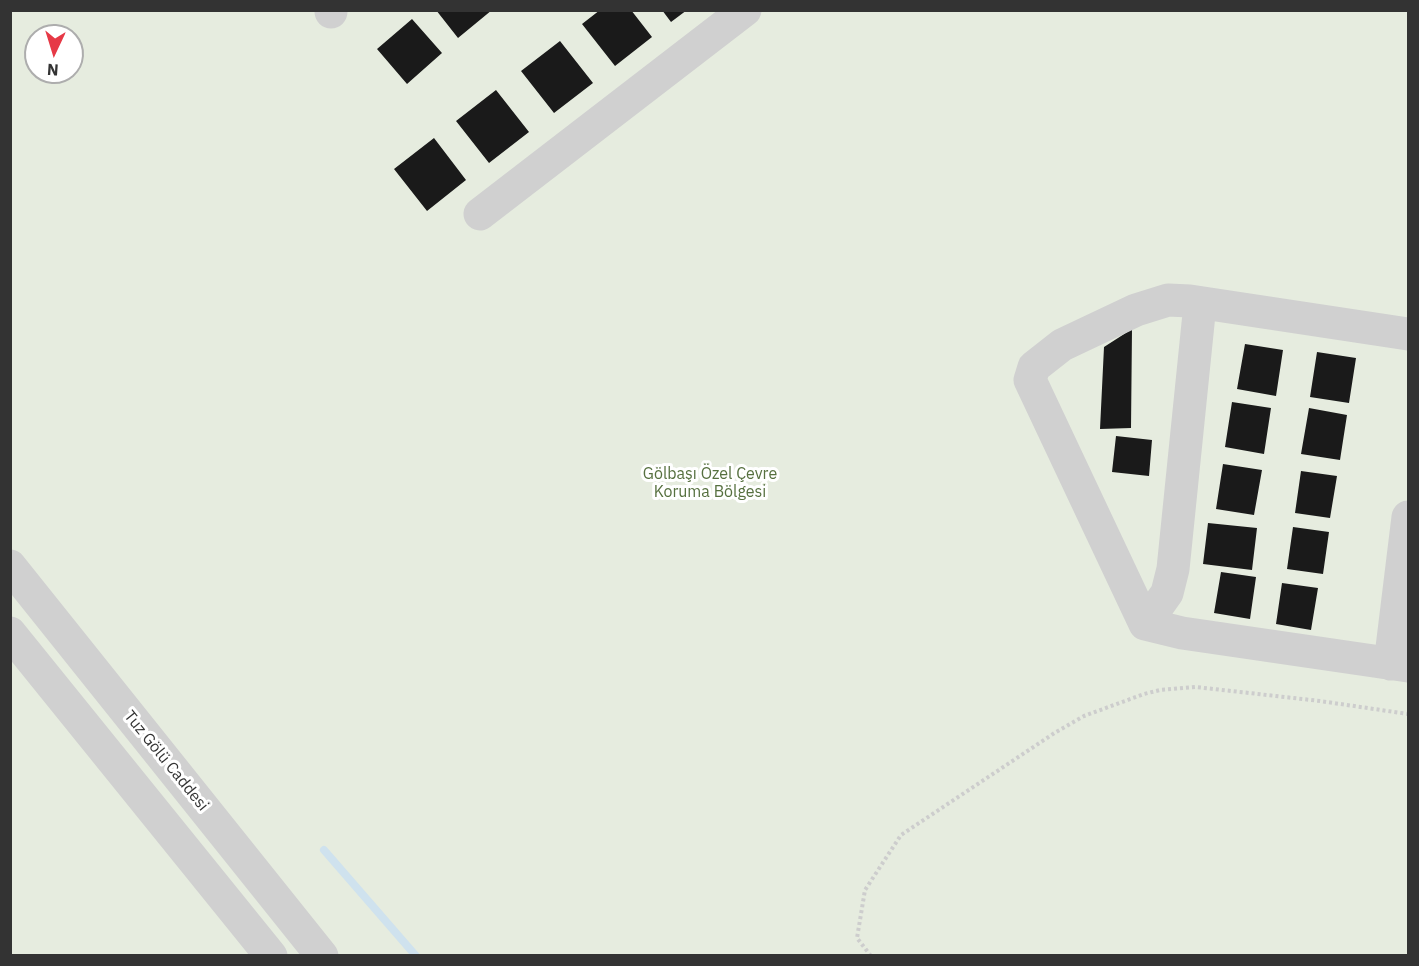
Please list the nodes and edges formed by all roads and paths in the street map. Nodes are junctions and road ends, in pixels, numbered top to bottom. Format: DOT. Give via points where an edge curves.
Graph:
graph roads {
  1 [pos="745,10"];
  2 [pos="480,214"];
  3 [pos="1200,304"];
  4 [pos="1408,334"];
  5 [pos="1408,517"];
  6 [pos="10,566"];
  7 [pos="1145,624"];
  8 [pos="10,633"];
  9 [pos="1399,665"];
  10 [pos="1408,714"];
  11 [pos="271,956"];
  12 [pos="322,956"];
  13 [pos="871,956"];
  1 -- 2 [label="street"];
  3 -- 4 [label="street"];
  3 -- 7 [label="street" via="1173,569 1167,593"];
  3 -- 7 [label="street" via="1168,300 1136,310 1062,345 1034,367 1030,380"];
  5 -- 9 [label="street"];
  6 -- 12 [label="street, Tuz Gölü Caddesi"];
  7 -- 9 [label="street"];
  8 -- 11 [label="street"];
  10 -- 13 [label="path" via="1196,687 1160,690 1084,716 901,835 865,890 857,938"];
}
